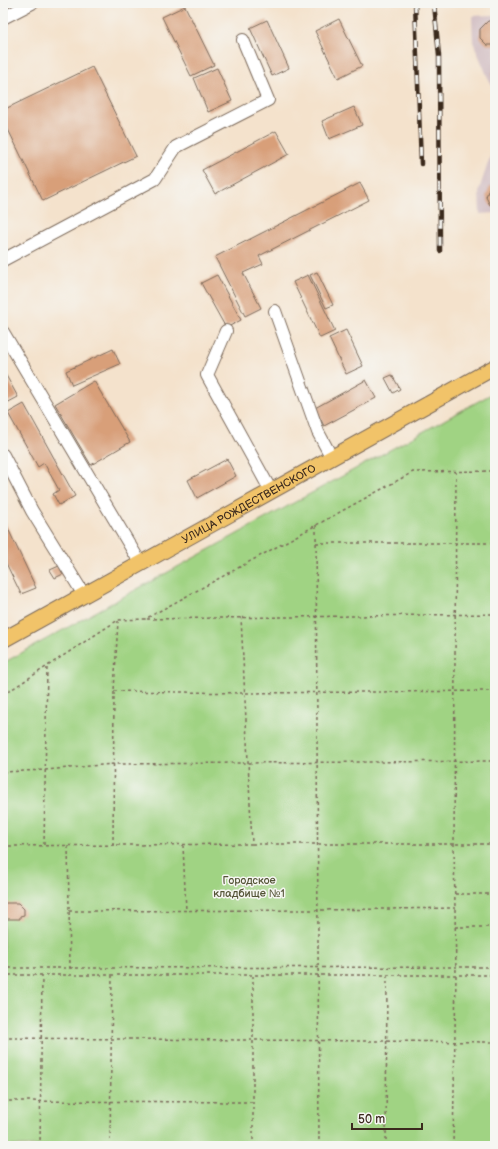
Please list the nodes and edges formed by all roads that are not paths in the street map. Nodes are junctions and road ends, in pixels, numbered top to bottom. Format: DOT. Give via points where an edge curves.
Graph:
graph roads {
  1 [pos="32,3"];
  2 [pos="3,18"];
  3 [pos="243,40"];
  4 [pos="3,260"];
  5 [pos="275,311"];
  6 [pos="226,331"];
  7 [pos="3,332"];
  8 [pos="495,367"];
  9 [pos="3,455"];
  10 [pos="332,458"];
  11 [pos="271,492"];
  12 [pos="141,564"];
  13 [pos="84,595"];
  14 [pos="3,640"];
  1 -- 2 [label="street"];
  3 -- 4 [label="street" via="268,100 176,147 155,179"];
  5 -- 10 [label="street" via="318,432"];
  6 -- 11 [label="street" via="207,375"];
  7 -- 12 [label="street"];
  8 -- 10 [label="main road, УЛИЦА РОЖДЕСТВЕНСКОГО"];
  9 -- 13 [label="street" via="32,511"];
  10 -- 11 [label="main road, УЛИЦА РОЖДЕСТВЕНСКОГО"];
  11 -- 12 [label="main road, УЛИЦА РОЖДЕСТВЕНСКОГО"];
  12 -- 13 [label="main road, УЛИЦА РОЖДЕСТВЕНСКОГО"];
  13 -- 14 [label="main road, УЛИЦА РОЖДЕСТВЕНСКОГО"];
}
